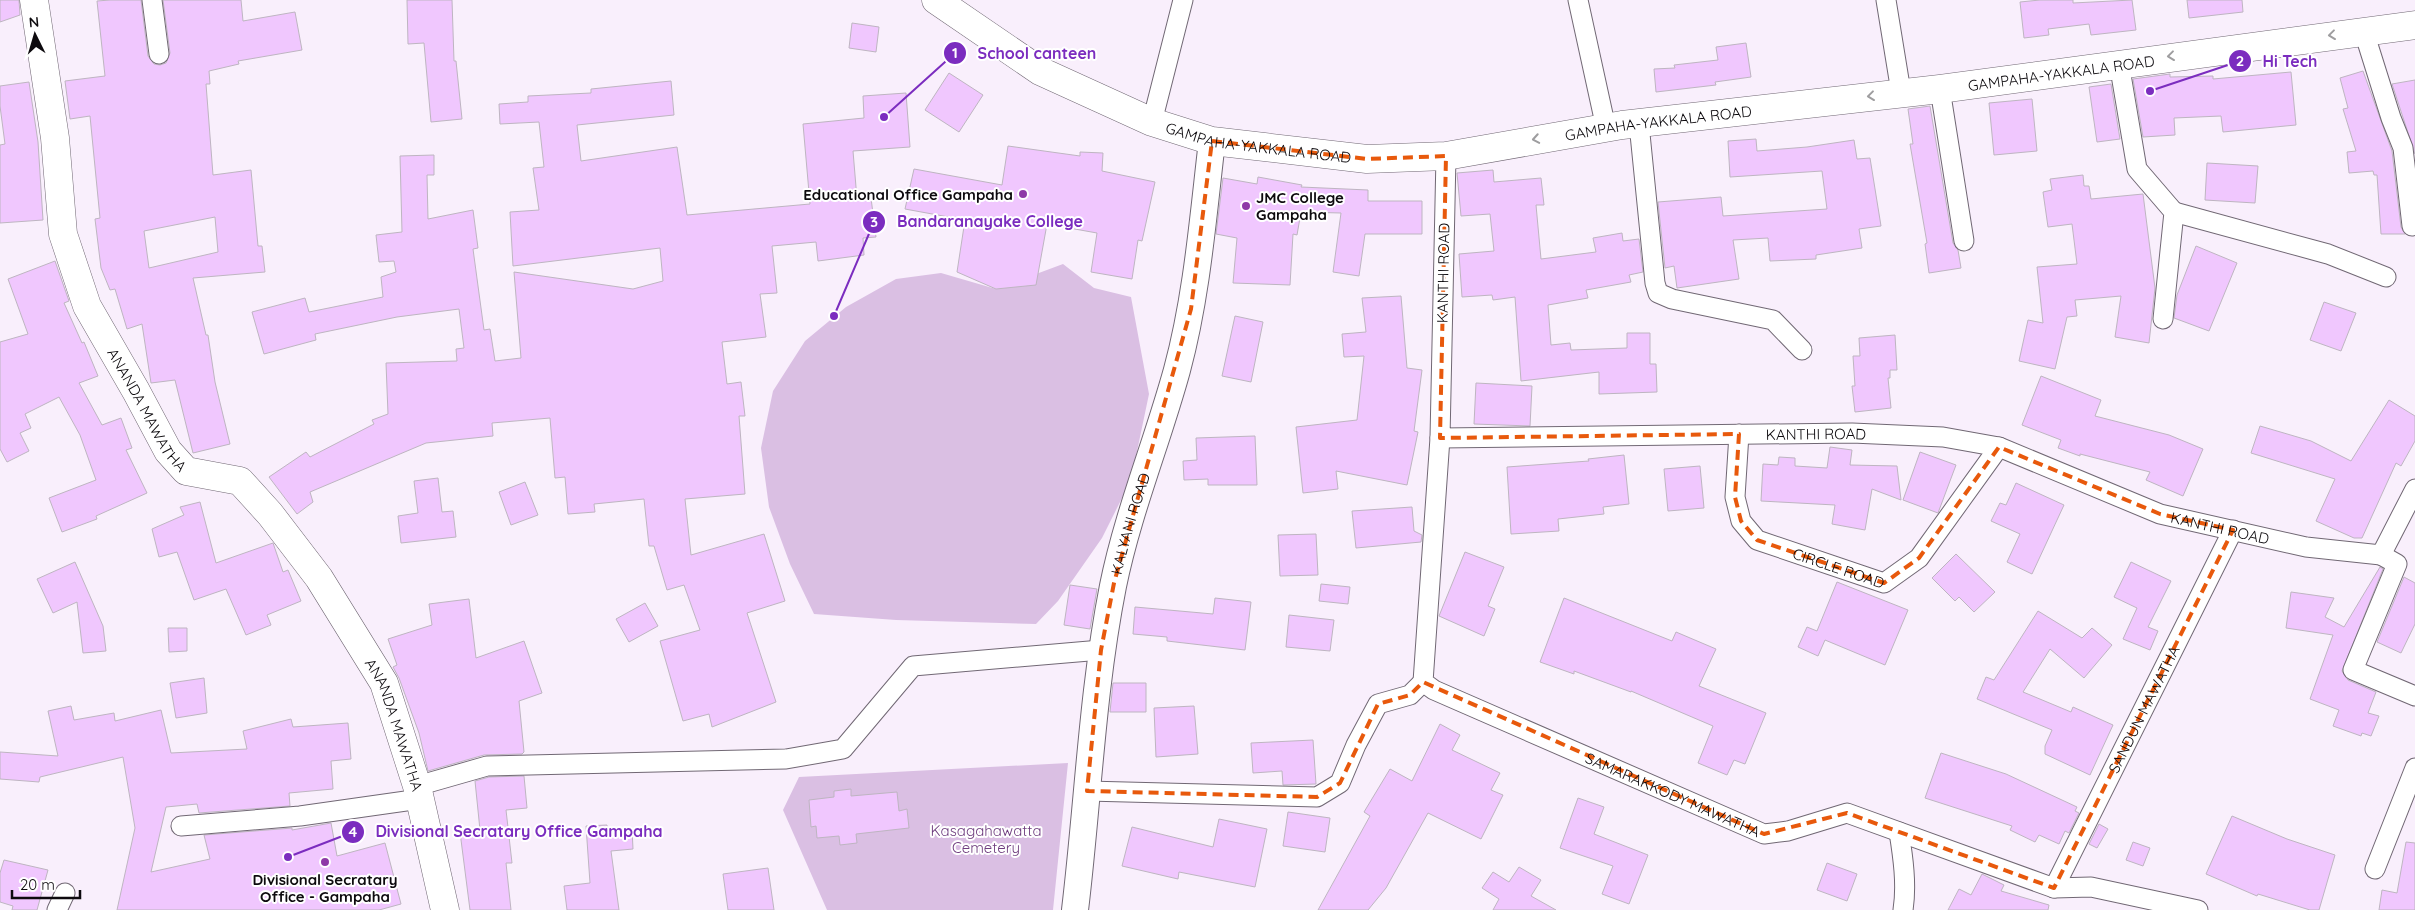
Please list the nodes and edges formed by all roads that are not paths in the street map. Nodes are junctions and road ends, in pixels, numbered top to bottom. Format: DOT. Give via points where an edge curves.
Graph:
graph roads {
  1 [pos="34,0"];
  2 [pos="152,0"];
  3 [pos="936,0"];
  4 [pos="1182,0"];
  5 [pos="1578,0"];
  6 [pos="1886,0"];
  7 [pos="2415,25"];
  8 [pos="2364,32"];
  9 [pos="159,54"];
  10 [pos="2119,63"];
  11 [pos="1940,89"];
  12 [pos="1901,92"];
  13 [pos="1152,122"];
  14 [pos="1639,124"];
  15 [pos="1606,128"];
  16 [pos="1212,141"];
  17 [pos="1446,156"];
  18 [pos="2174,212"];
  19 [pos="2412,226"];
  20 [pos="1964,241"];
  21 [pos="2386,277"];
  22 [pos="2163,319"];
  23 [pos="1802,350"];
  24 [pos="1739,434"];
  25 [pos="1440,438"];
  26 [pos="2000,447"];
  27 [pos="2415,489"];
  28 [pos="2233,530"];
  29 [pos="2381,554"];
  30 [pos="1101,650"];
  31 [pos="1424,682"];
  32 [pos="2415,696"];
  33 [pos="2415,768"];
  34 [pos="1087,791"];
  35 [pos="418,793"];
  36 [pos="180,826"];
  37 [pos="1900,832"];
  38 [pos="2375,869"];
  39 [pos="2054,888"];
  40 [pos="445,910"];
  41 [pos="1075,910"];
  42 [pos="1903,910"];
  43 [pos="2198,910"];
  1 -- 35 [label="main road, ANANDA MAWATHA" via="55,138 63,234 87,306 168,451 186,471 240,481 319,578 384,683"];
  2 -- 9 [label="street"];
  3 -- 13 [label="main road, GAMPAHA-YAKKALA ROAD" via="1040,71"];
  4 -- 13 [label="street"];
  5 -- 15 [label="street"];
  6 -- 12 [label="street"];
  7 -- 8 [label="main road, GAMPAHA-YAKKALA ROAD"];
  8 -- 10 [label="main road, GAMPAHA-YAKKALA ROAD, one-way"];
  8 -- 19 [label="street" via="2402,148"];
  10 -- 11 [label="main road, GAMPAHA-YAKKALA ROAD"];
  10 -- 18 [label="street" via="2137,169"];
  11 -- 12 [label="main road, GAMPAHA-YAKKALA ROAD"];
  11 -- 20 [label="street"];
  12 -- 14 [label="main road, GAMPAHA-YAKKALA ROAD, one-way"];
  13 -- 16 [label="main road, GAMPAHA-YAKKALA ROAD"];
  14 -- 15 [label="main road, GAMPAHA-YAKKALA ROAD"];
  14 -- 23 [label="street" via="1658,294 1773,320"];
  15 -- 17 [label="main road, GAMPAHA-YAKKALA ROAD, one-way"];
  16 -- 17 [label="main road, GAMPAHA-YAKKALA ROAD" via="1367,159"];
  16 -- 30 [label="street, KALYANI ROAD" via="1191,309 1177,370 1131,513"];
  17 -- 25 [label="street, KANTHI ROAD"];
  18 -- 21 [label="street" via="2328,254"];
  18 -- 22 [label="street"];
  24 -- 25 [label="street, KANTHI ROAD"];
  24 -- 26 [label="street, KANTHI ROAD" via="1943,437"];
  24 -- 26 [label="street, CIRCLE ROAD" via="1735,497 1741,521 1757,540 1884,583 1919,558"];
  25 -- 31 [label="street"];
  26 -- 28 [label="street, KANTHI ROAD" via="2160,514"];
  27 -- 29 [label="street"];
  28 -- 29 [label="street, KANTHI ROAD" via="2306,547"];
  28 -- 39 [label="street, SANDUN MAWATHA"];
  29 -- 32 [label="street" via="2397,564 2353,670"];
  30 -- 34 [label="street, KALYANI ROAD"];
  30 -- 35 [label="street" via="913,666 843,750 786,759 486,766"];
  31 -- 34 [label="street" via="1410,695 1378,704 1340,783 1317,797"];
  31 -- 37 [label="street, SAMARAKKODY MAWATHA" via="1443,694 1764,834 1788,831 1847,813"];
  33 -- 38 [label="street"];
  34 -- 41 [label="street, KALYANI ROAD"];
  35 -- 36 [label="street" via="300,816"];
  35 -- 40 [label="main road, ANANDA MAWATHA"];
  37 -- 39 [label="street, SAMARAKKODY MAWATHA"];
  37 -- 42 [label="street"];
  39 -- 43 [label="street, SAMARAKKODY MAWATHA" via="2091,887"];
}
